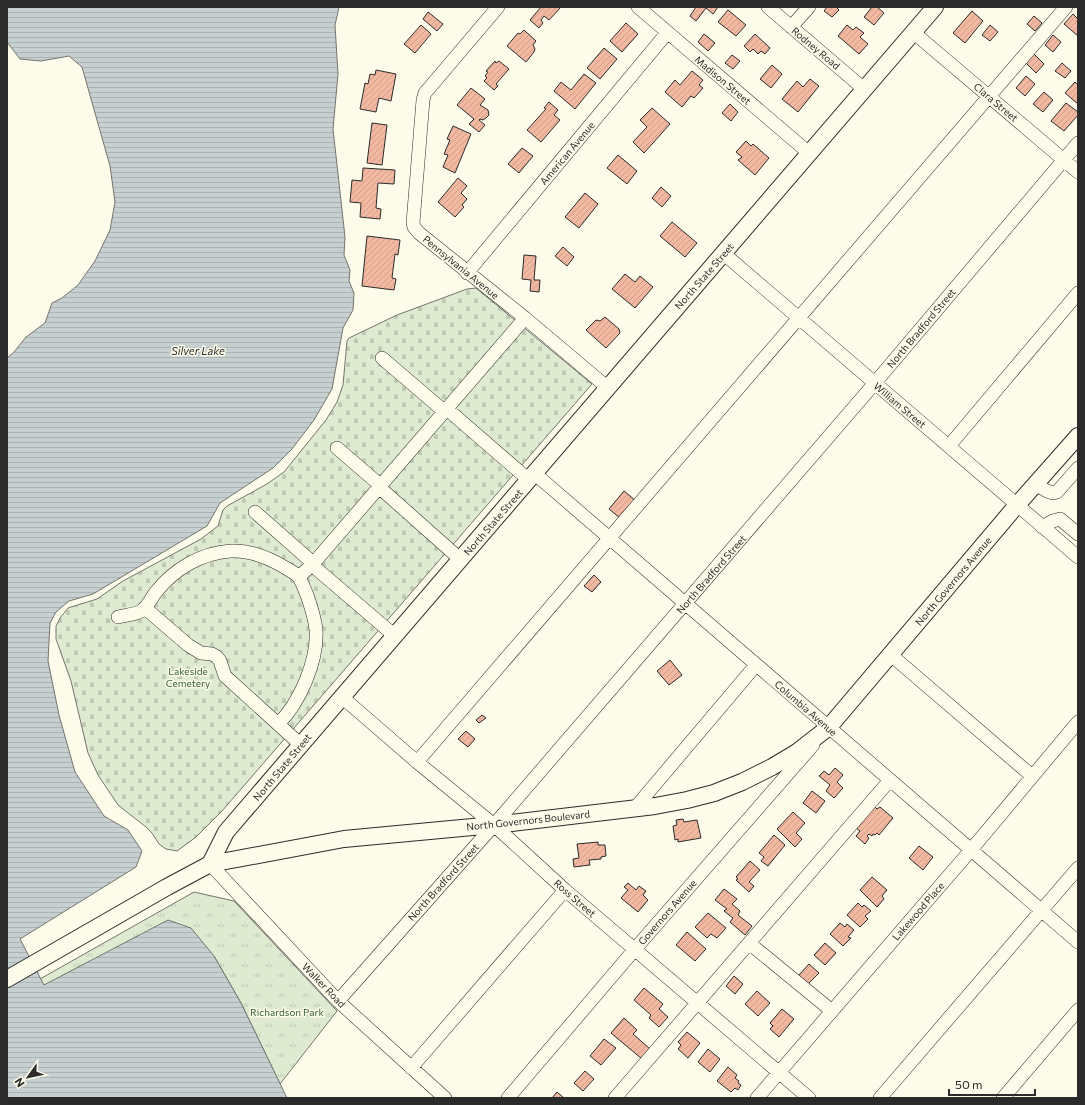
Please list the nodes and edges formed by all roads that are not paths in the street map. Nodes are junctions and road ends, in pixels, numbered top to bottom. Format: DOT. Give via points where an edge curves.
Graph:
graph roads {
  1 [pos="498,7"];
  2 [pos="638,7"];
  3 [pos="768,7"];
  4 [pos="809,7"];
  5 [pos="935,7"];
  6 [pos="1066,7"];
  7 [pos="791,27"];
  8 [pos="913,32"];
  9 [pos="667,33"];
  10 [pos="864,89"];
  11 [pos="989,96"];
  12 [pos="1078,143"];
  13 [pos="809,153"];
  14 [pos="1064,160"];
  15 [pos="1078,172"];
  16 [pos="723,253"];
  17 [pos="467,273"];
  18 [pos="1078,293"];
  19 [pos="525,318"];
  20 [pos="799,318"];
  21 [pos="382,358"];
  22 [pos="874,384"];
  23 [pos="608,388"];
  24 [pos="446,411"];
  25 [pos="1078,436"];
  26 [pos="949,446"];
  27 [pos="337,448"];
  28 [pos="1078,468"];
  29 [pos="531,476"];
  30 [pos="1035,484"];
  31 [pos="379,486"];
  32 [pos="1017,505"];
  33 [pos="255,512"];
  34 [pos="1042,527"];
  35 [pos="1078,534"];
  36 [pos="610,538"];
  37 [pos="1078,558"];
  38 [pos="460,559"];
  39 [pos="313,564"];
  40 [pos="298,575"];
  41 [pos="685,604"];
  42 [pos="145,608"];
  43 [pos="118,617"];
  44 [pos="395,636"];
  45 [pos="891,655"];
  46 [pos="756,665"];
  47 [pos="342,697"];
  48 [pos="1078,722"];
  49 [pos="278,724"];
  50 [pos="829,727"];
  51 [pos="301,745"];
  52 [pos="417,762"];
  53 [pos="1032,776"];
  54 [pos="890,780"];
  55 [pos="635,808"];
  56 [pos="494,825"];
  57 [pos="971,850"];
  58 [pos="210,864"];
  59 [pos="1078,868"];
  60 [pos="565,890"];
  61 [pos="1041,911"];
  62 [pos="1078,942"];
  63 [pos="749,944"];
  64 [pos="635,949"];
  65 [pos="7,979"];
  66 [pos="338,1001"];
  67 [pos="697,1003"];
  68 [pos="1078,1010"];
  69 [pos="832,1011"];
  70 [pos="411,1068"];
  71 [pos="779,1073"];
  72 [pos="445,1098"];
  73 [pos="508,1098"];
  74 [pos="615,1098"];
  75 [pos="757,1098"];
  76 [pos="809,1098"];
  77 [pos="880,1098"];
  78 [pos="1003,1098"];
  1 -- 17 [label="street, Pennsylvania Avenue" via="429,87 423,100 414,227"];
  2 -- 9 [label="street, Madison Street"];
  3 -- 7 [label="street, Rodney Road"];
  4 -- 7 [label="street"];
  5 -- 8 [label="main road, North State Street"];
  6 -- 11 [label="street"];
  7 -- 10 [label="street, Rodney Road"];
  8 -- 10 [label="main road, North State Street"];
  8 -- 11 [label="street, Clara Street"];
  9 -- 13 [label="street, Madison Street"];
  9 -- 17 [label="street, American Avenue"];
  10 -- 13 [label="main road, North State Street"];
  11 -- 14 [label="street, Clara Street"];
  11 -- 20 [label="street"];
  12 -- 14 [label="street, North Bradford Street"];
  13 -- 16 [label="main road, North State Street"];
  14 -- 15 [label="street, Clara Street"];
  14 -- 22 [label="street, North Bradford Street"];
  16 -- 20 [label="street, William Street"];
  16 -- 23 [label="main road, North State Street"];
  17 -- 19 [label="street, Pennsylvania Avenue"];
  18 -- 26 [label="street"];
  19 -- 23 [label="street, Pennsylvania Avenue"];
  19 -- 24 [label="street"];
  20 -- 22 [label="street, William Street"];
  20 -- 36 [label="street"];
  21 -- 24 [label="street, Columbia Avenue"];
  22 -- 26 [label="street, William Street"];
  22 -- 41 [label="street, North Bradford Street"];
  23 -- 29 [label="main road, North State Street"];
  24 -- 29 [label="street, Columbia Avenue"];
  24 -- 31 [label="street"];
  25 -- 30 [label="main road, North Governors Avenue"];
  26 -- 32 [label="street, William Street"];
  27 -- 31 [label="street"];
  28 -- 30 [label="street" via="1057,492 1047,491"];
  29 -- 36 [label="street, Columbia Avenue"];
  29 -- 38 [label="main road, North State Street"];
  30 -- 32 [label="main road, North Governors Avenue"];
  31 -- 38 [label="street"];
  31 -- 39 [label="street"];
  32 -- 34 [label="street, William Street"];
  32 -- 45 [label="main road, North Governors Avenue"];
  33 -- 39 [label="street"];
  34 -- 35 [label="street" via="1060,519"];
  34 -- 37 [label="street, William Street"];
  36 -- 41 [label="street, Columbia Avenue"];
  36 -- 52 [label="street"];
  38 -- 44 [label="main road, North State Street"];
  39 -- 40 [label="street"];
  39 -- 44 [label="street"];
  40 -- 42 [label="street" via="266,557 253,553 215,553 194,560 175,573"];
  40 -- 49 [label="street" via="312,609 316,625 316,644 310,669 301,690 290,710"];
  41 -- 46 [label="street, Columbia Avenue"];
  41 -- 56 [label="street, North Bradford Street"];
  42 -- 43 [label="street"];
  42 -- 49 [label="street" via="188,645 201,653 217,657 225,676"];
  44 -- 47 [label="main road, North State Street"];
  45 -- 50 [label="main road, North Governors Avenue"];
  45 -- 53 [label="street"];
  46 -- 50 [label="street, Columbia Avenue"];
  46 -- 55 [label="street"];
  47 -- 51 [label="main road, North State Street"];
  47 -- 52 [label="street, Ross Street"];
  48 -- 53 [label="street, Lakewood Place"];
  49 -- 51 [label="street"];
  50 -- 54 [label="street, Columbia Avenue"];
  50 -- 55 [label="main road, North Governors Boulevard" via="790,756 742,782 687,800"];
  50 -- 64 [label="street, Governors Avenue"];
  51 -- 58 [label="main road, North State Street" via="226,832"];
  52 -- 56 [label="street, Ross Street"];
  53 -- 57 [label="street, Lakewood Place"];
  54 -- 57 [label="street, Columbia Avenue"];
  54 -- 63 [label="street"];
  55 -- 56 [label="main road, North Governors Boulevard"];
  56 -- 58 [label="main road, North Governors Boulevard" via="344,839"];
  56 -- 60 [label="street, Ross Street"];
  56 -- 66 [label="street, North Bradford Street"];
  57 -- 61 [label="street, Columbia Avenue"];
  57 -- 69 [label="street, Lakewood Place"];
  58 -- 65 [label="main road"];
  58 -- 66 [label="street, Walker Road"];
  59 -- 61 [label="street"];
  60 -- 64 [label="street, Ross Street"];
  60 -- 70 [label="street"];
  61 -- 62 [label="street, Columbia Avenue"];
  61 -- 77 [label="street"];
  63 -- 67 [label="street"];
  63 -- 69 [label="street"];
  64 -- 67 [label="street, Ross Street"];
  64 -- 73 [label="street, Governors Avenue"];
  66 -- 70 [label="street, Walker Road"];
  67 -- 71 [label="street, Ross Street"];
  67 -- 74 [label="street"];
  68 -- 78 [label="street"];
  69 -- 71 [label="street, Lakewood Place"];
  70 -- 72 [label="street, Walker Road"];
  71 -- 75 [label="street, Lakewood Place"];
  71 -- 76 [label="street, Ross Street"];
}
